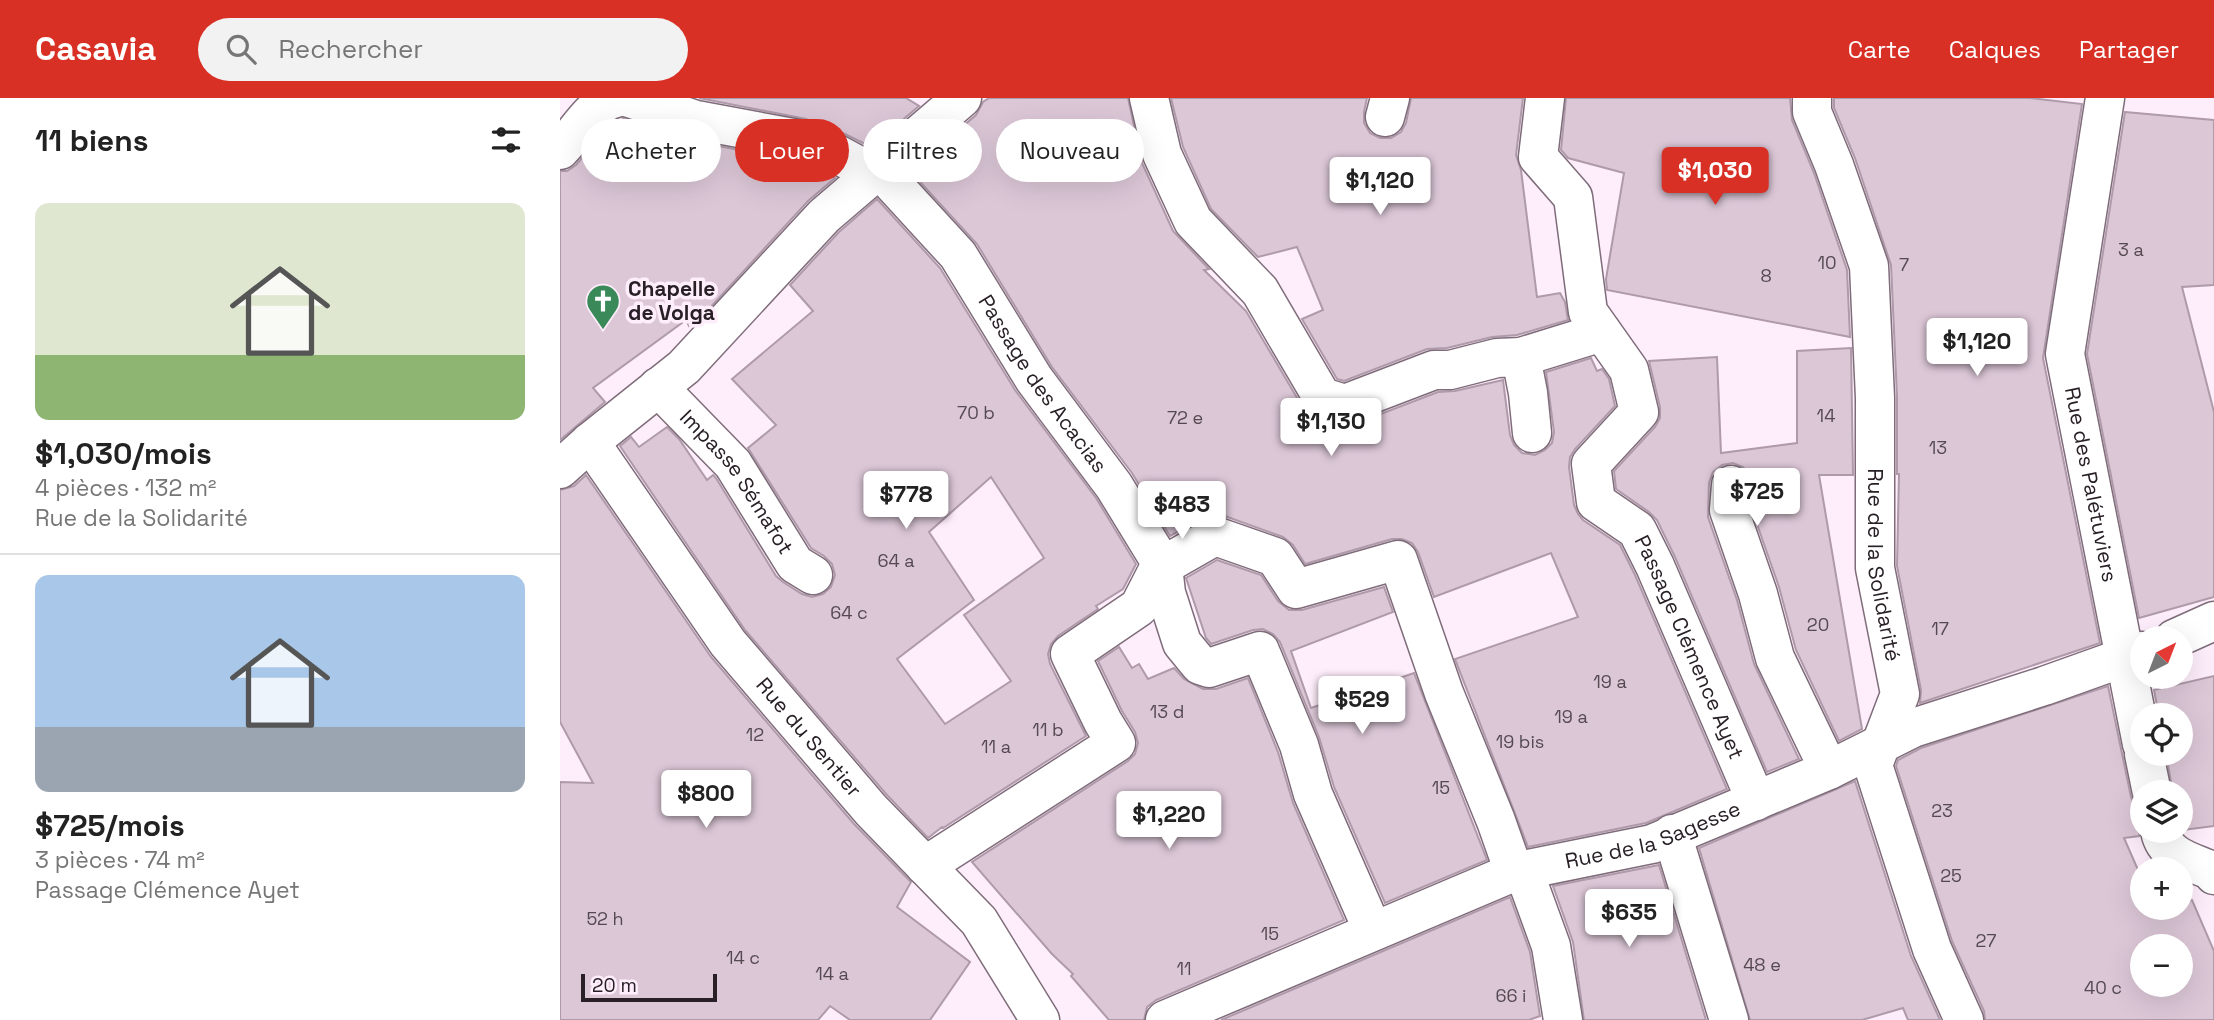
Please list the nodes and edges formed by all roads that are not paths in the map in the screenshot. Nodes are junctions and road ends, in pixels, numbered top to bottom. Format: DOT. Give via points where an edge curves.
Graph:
graph roads {
  1 [pos="616,98"];
  2 [pos="629,98"];
  3 [pos="962,98"];
  4 [pos="1149,98"];
  5 [pos="1545,98"];
  6 [pos="1812,98"];
  7 [pos="2105,98"];
  8 [pos="938,119"];
  9 [pos="560,150"];
  10 [pos="863,165"];
  11 [pos="865,182"];
  12 [pos="887,182"];
  13 [pos="1602,332"];
  14 [pos="1521,357"];
  15 [pos="658,387"];
  16 [pos="1531,433"];
  17 [pos="590,442"];
  18 [pos="560,469"];
  19 [pos="1731,485"];
  20 [pos="1163,566"];
  21 [pos="813,575"];
  22 [pos="2214,621"];
  23 [pos="2193,630"];
  24 [pos="2130,640"];
  25 [pos="2130,654"];
  26 [pos="1881,744"];
  27 [pos="1829,770"];
  28 [pos="1756,801"];
  29 [pos="1672,834"];
  30 [pos="2164,843"];
  31 [pos="925,866"];
  32 [pos="1518,871"];
  33 [pos="2214,875"];
  34 [pos="1373,931"];
  35 [pos="1040,1020"];
  36 [pos="1166,1020"];
  37 [pos="1563,1020"];
  38 [pos="1729,1020"];
  39 [pos="1964,1020"];
  1 -- 9 [label="street" via="594,110"];
  2 -- 10 [label="street, Passage des Acacias" via="696,120 798,139"];
  3 -- 8 [label="street"];
  4 -- 14 [label="street" via="1162,154 1193,221 1260,291 1322,397 1345,404 1434,370"];
  5 -- 13 [label="street, Passage Clémence Ayet" via="1538,157 1573,197 1588,312"];
  6 -- 26 [label="street, Rue de la Solidarité" via="1812,112 1869,266 1875,568 1900,694"];
  7 -- 24 [label="street, Rue des Palétuviers" via="2065,354"];
  11 -- 15 [label="street" via="824,216 684,367"];
  12 -- 20 [label="street, Passage des Acacias" via="958,255 1034,379 1114,486"];
  13 -- 14 [label="street"];
  13 -- 28 [label="street, Passage Clémence Ayet" via="1629,370 1639,412 1591,464 1596,502 1637,530"];
  14 -- 16 [label="street"];
  15 -- 17 [label="street"];
  15 -- 21 [label="street, Impasse Sémafot" via="733,464 795,564"];
  17 -- 18 [label="street"];
  17 -- 31 [label="street, Rue du Sentier" via="728,643"];
  19 -- 27 [label="street" via="1729,510 1775,658"];
  20 -- 31 [label="street" via="1139,607 1070,654 1116,743"];
  20 -- 32 [label="street" via="1215,536 1275,557 1296,589 1398,560 1444,693"];
  20 -- 34 [label="street, Passage des Acacias" via="1166,593 1182,643 1200,665 1209,668 1260,651 1313,794"];
  22 -- 23 [label="street"];
  25 -- 26 [label="street, Rue de la Sagesse" via="1931,721"];
  26 -- 27 [label="street, Rue de la Sagesse"];
  26 -- 39 [label="street, Rue de la Solidarité" via="1873,765 1933,949"];
  27 -- 28 [label="street, Rue de la Sagesse"];
  28 -- 29 [label="street, Rue de la Sagesse"];
  29 -- 32 [label="street, Rue de la Sagesse" via="1652,844"];
  29 -- 38 [label="street"];
  30 -- 33 [label="street" via="2172,854"];
  31 -- 35 [label="street, Rue du Sentier" via="979,920"];
  32 -- 34 [label="street, Rue de la Sagesse"];
  32 -- 37 [label="street" via="1550,946"];
  34 -- 36 [label="street, Rue de la Sagesse"];
}
